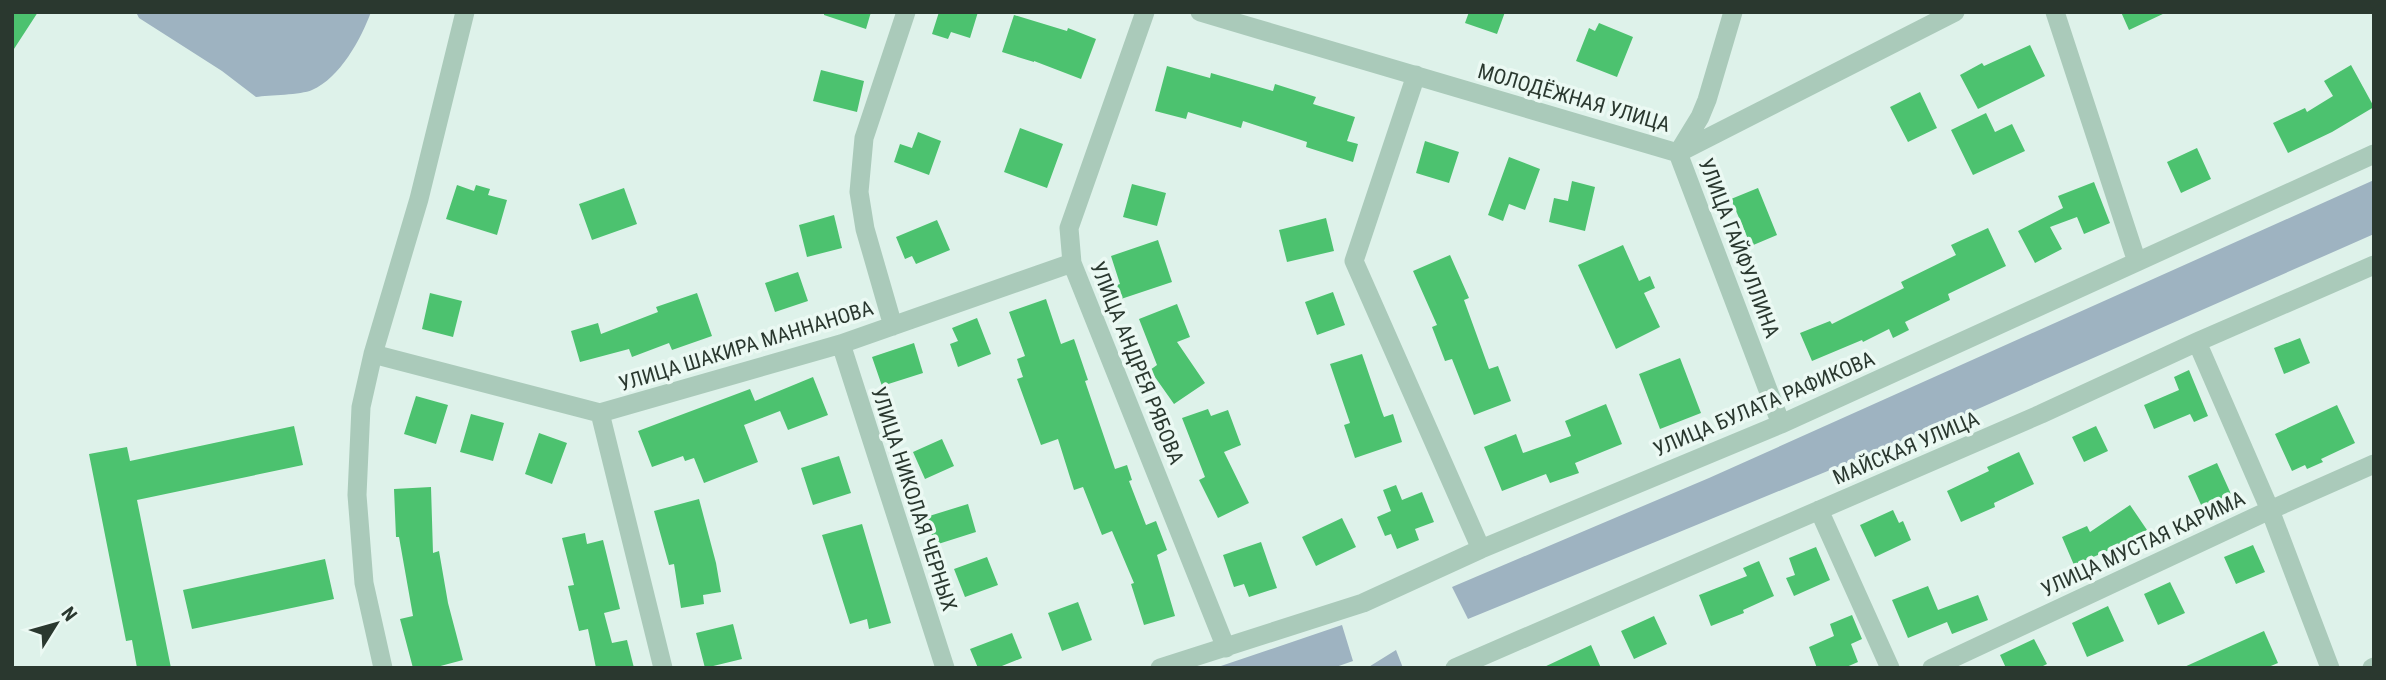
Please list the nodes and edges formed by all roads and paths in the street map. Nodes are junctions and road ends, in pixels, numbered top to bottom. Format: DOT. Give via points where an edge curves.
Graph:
graph roads {
  1 [pos="466,12"];
  2 [pos="906,12"];
  3 [pos="1145,12"];
  4 [pos="1200,12"];
  5 [pos="1733,12"];
  6 [pos="1955,12"];
  7 [pos="2055,12"];
  8 [pos="1416,75"];
  9 [pos="1678,153"];
  10 [pos="2374,154"];
  11 [pos="2137,261"];
  12 [pos="1072,263"];
  13 [pos="2374,265"];
  14 [pos="893,326"];
  15 [pos="2197,342"];
  16 [pos="841,344"];
  17 [pos="373,354"];
  18 [pos="600,413"];
  19 [pos="1781,424"];
  20 [pos="2374,464"];
  21 [pos="1819,510"];
  22 [pos="2270,510"];
  23 [pos="1481,549"];
  24 [pos="1226,648"];
  25 [pos="383,668"];
  26 [pos="663,668"];
  27 [pos="945,668"];
  28 [pos="1160,668"];
  29 [pos="1455,668"];
  30 [pos="1890,668"];
  31 [pos="1932,668"];
  32 [pos="2330,668"];
  1 -- 17 [label="street" via="419,199"];
  2 -- 14 [label="street" via="864,138 859,192"];
  3 -- 12 [label="street, УЛИЦА АНДРЕЯ РЯБОВА" via="1069,228"];
  4 -- 8 [label="street, МОЛОДЁЖНАЯ УЛИЦА"];
  5 -- 9 [label="street, УЛИЦА ГАЙФУЛЛИНА" via="1707,100"];
  6 -- 9 [label="street, МОЛОДЁЖНАЯ УЛИЦА"];
  7 -- 11 [label="street"];
  8 -- 9 [label="street, МОЛОДЁЖНАЯ УЛИЦА"];
  8 -- 23 [label="street" via="1354,261"];
  9 -- 19 [label="street, УЛИЦА ГАЙФУЛЛИНА"];
  10 -- 11 [label="street, УЛИЦА БУЛАТА РАФИКОВА"];
  11 -- 19 [label="street, УЛИЦА БУЛАТА РАФИКОВА"];
  12 -- 14 [label="street, УЛИЦА ШАКИРА МАННАНОВА"];
  12 -- 24 [label="street, УЛИЦА АНДРЕЯ РЯБОВА"];
  13 -- 15 [label="street, МАЙСКАЯ УЛИЦА"];
  14 -- 16 [label="street, УЛИЦА ШАКИРА МАННАНОВА"];
  15 -- 21 [label="street, МАЙСКАЯ УЛИЦА"];
  15 -- 22 [label="street"];
  16 -- 18 [label="street, УЛИЦА ШАКИРА МАННАНОВА"];
  16 -- 27 [label="street, УЛИЦА НИКОЛАЯ ЧЕРНЫХ"];
  17 -- 18 [label="street"];
  17 -- 25 [label="street" via="361,407 357,495 364,583"];
  18 -- 26 [label="street, УЛИЦА ШАКИРА МАННАНОВА"];
  19 -- 23 [label="street, УЛИЦА БУЛАТА РАФИКОВА"];
  20 -- 22 [label="street, УЛИЦА МУСТАЯ КАРИМА"];
  21 -- 29 [label="street, МАЙСКАЯ УЛИЦА"];
  21 -- 30 [label="street"];
  22 -- 31 [label="street, УЛИЦА МУСТАЯ КАРИМА"];
  22 -- 32 [label="street"];
  23 -- 24 [label="street, УЛИЦА БУЛАТА РАФИКОВА" via="1363,603"];
  24 -- 28 [label="street, УЛИЦА БУЛАТА РАФИКОВА"];
}
